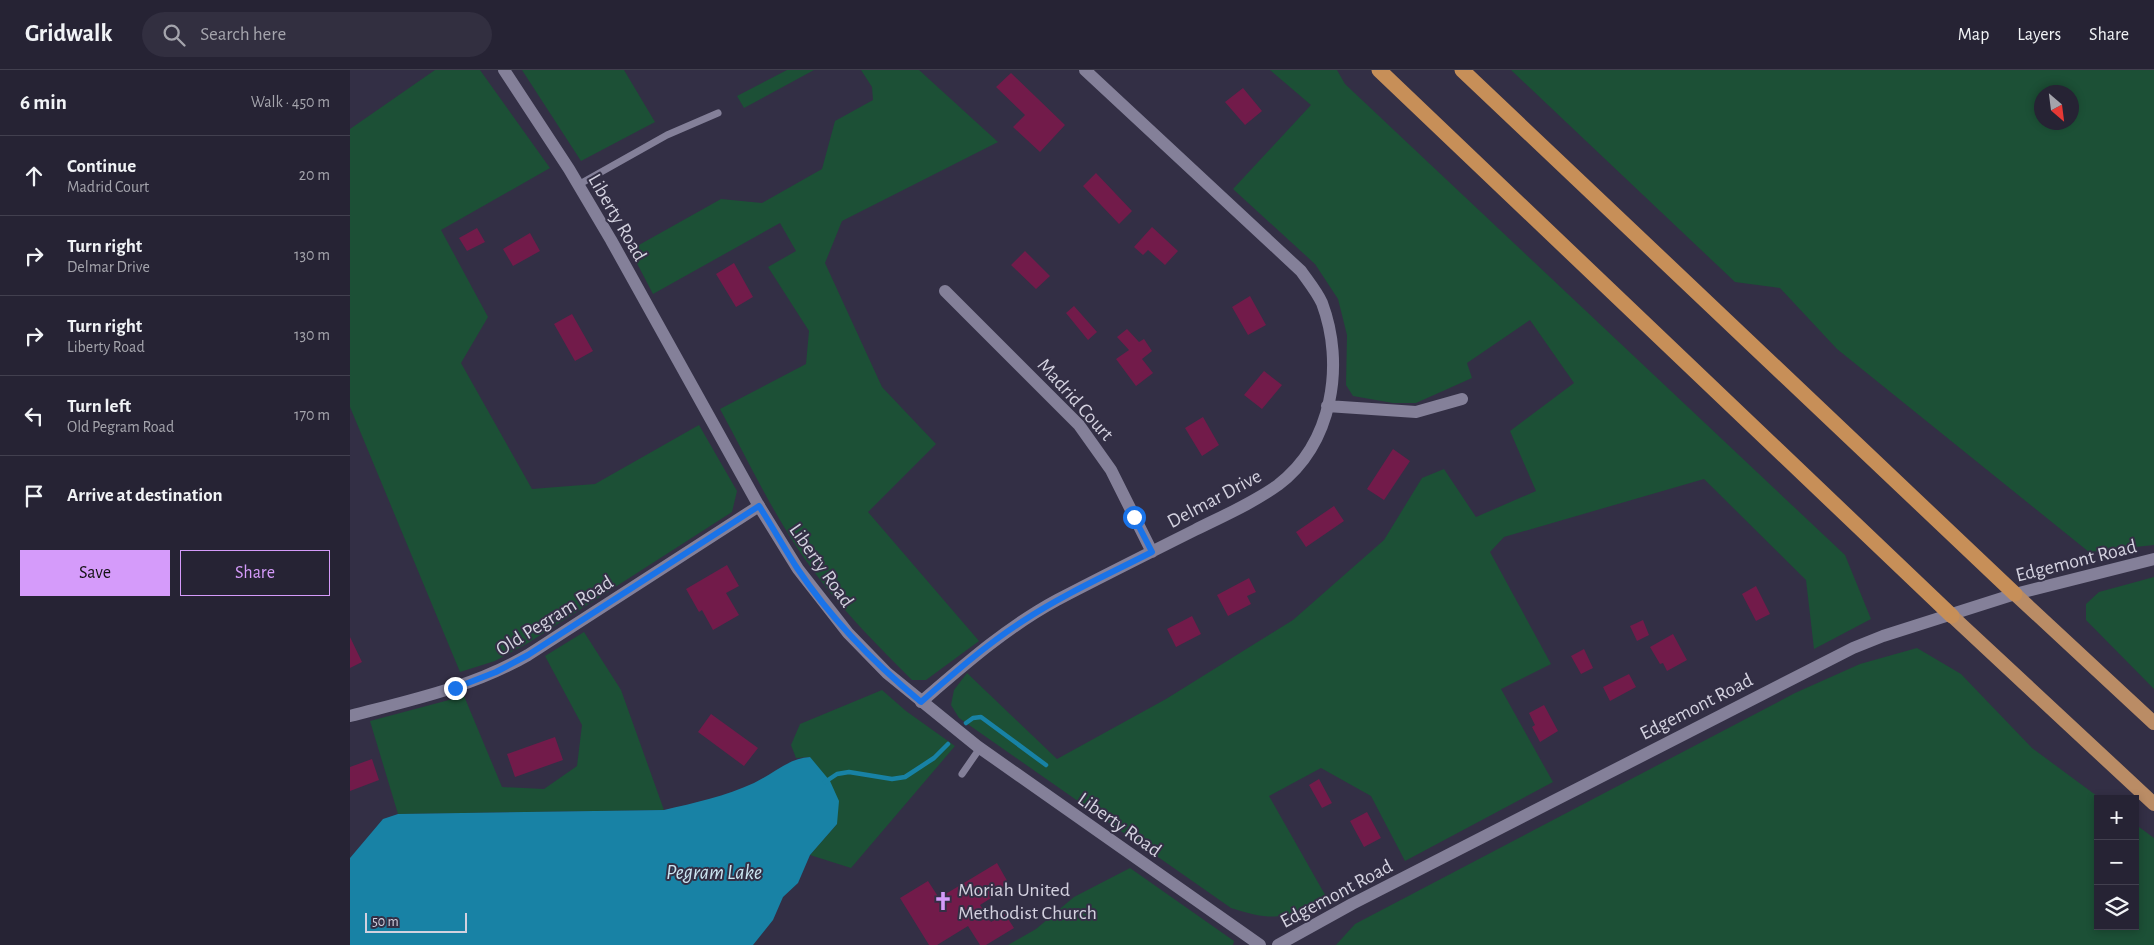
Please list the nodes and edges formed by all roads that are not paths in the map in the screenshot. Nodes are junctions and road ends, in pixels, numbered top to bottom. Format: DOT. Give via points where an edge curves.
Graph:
graph roads {
  1 [pos="504,70"];
  2 [pos="1085,70"];
  3 [pos="1379,70"];
  4 [pos="1462,70"];
  5 [pos="718,113"];
  6 [pos="578,185"];
  7 [pos="945,291"];
  8 [pos="1462,399"];
  9 [pos="1327,406"];
  10 [pos="759,506"];
  11 [pos="1152,552"];
  12 [pos="2154,559"];
  13 [pos="2016,594"];
  14 [pos="1952,616"];
  15 [pos="921,702"];
  16 [pos="350,716"];
  17 [pos="2154,723"];
  18 [pos="980,748"];
  19 [pos="962,774"];
  20 [pos="2154,804"];
  21 [pos="1260,945"];
  22 [pos="1278,945"];
  1 -- 6 [label="street, Liberty Road"];
  2 -- 9 [label="street, Delmar Drive" via="1301,271 1321,301 1332,336 1334,377"];
  3 -- 14 [label="highway"];
  4 -- 13 [label="highway"];
  5 -- 6 [label="lane" via="667,135"];
  6 -- 10 [label="street, Liberty Road"];
  7 -- 11 [label="street, Madrid Court" via="1079,424 1111,470"];
  8 -- 9 [label="street" via="1416,412"];
  9 -- 11 [label="street, Delmar Drive" via="1314,441 1278,484 1247,504"];
  10 -- 15 [label="street, Liberty Road" via="798,569 831,612 886,673"];
  10 -- 16 [label="street, Old Pegram Road" via="528,655 496,672 455,688"];
  11 -- 15 [label="street, Delmar Drive" via="1022,621 969,660"];
  12 -- 13 [label="street, Edgemont Road"];
  13 -- 14 [label="street, Edgemont Road"];
  13 -- 17 [label="highway"];
  14 -- 20 [label="highway"];
  14 -- 22 [label="street, Edgemont Road" via="1883,636 1813,667"];
  15 -- 18 [label="street, Liberty Road"];
  18 -- 19 [label="lane"];
  18 -- 21 [label="street, Liberty Road"];
}
